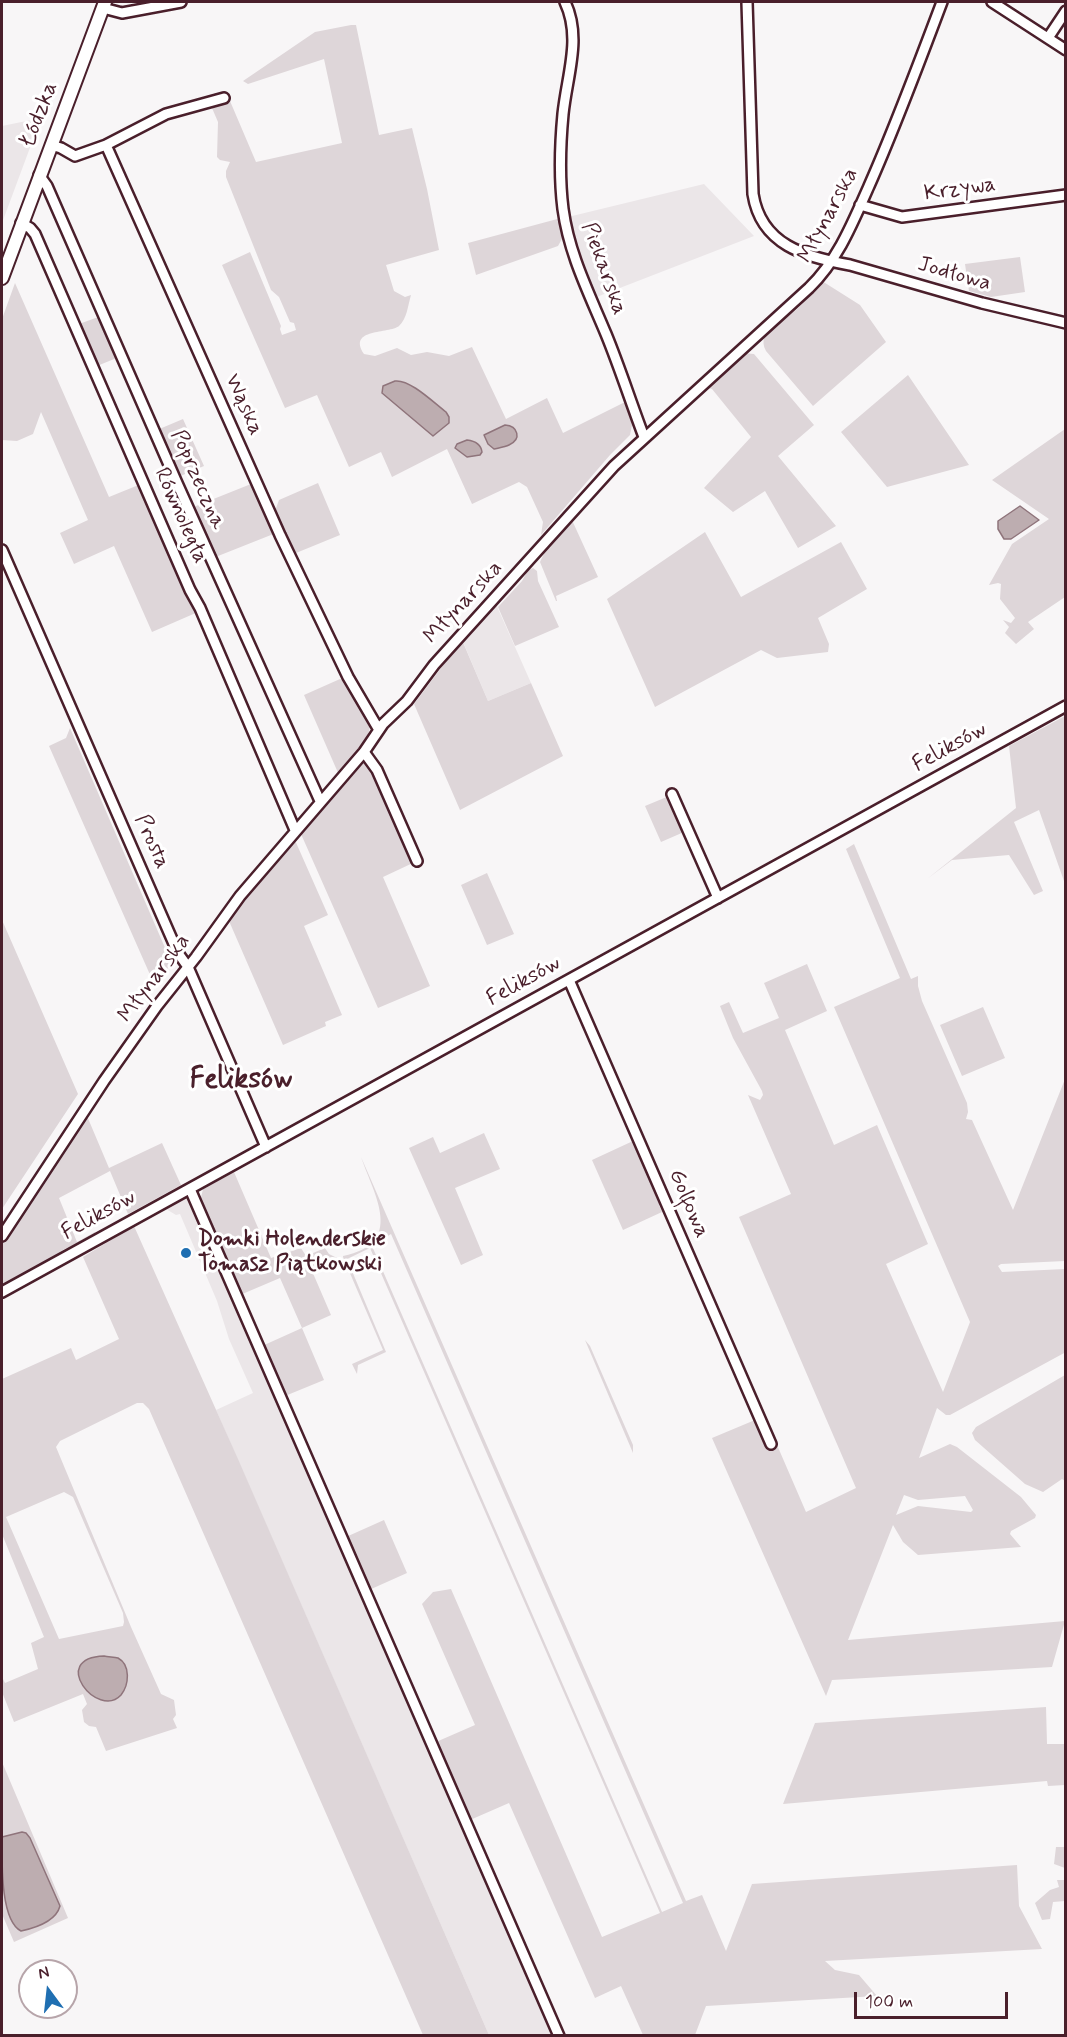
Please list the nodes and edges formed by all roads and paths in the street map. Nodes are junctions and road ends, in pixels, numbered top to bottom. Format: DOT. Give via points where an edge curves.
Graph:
graph roads {
  1 [pos="181,2"];
  2 [pos="565,2"];
  3 [pos="747,2"];
  4 [pos="942,2"];
  5 [pos="992,2"];
  6 [pos="104,5"];
  7 [pos="1065,11"];
  8 [pos="1048,38"];
  9 [pos="1065,50"];
  10 [pos="224,98"];
  11 [pos="51,145"];
  12 [pos="106,146"];
  13 [pos="39,175"];
  14 [pos="1065,195"];
  15 [pos="860,205"];
  16 [pos="21,224"];
  17 [pos="832,262"];
  18 [pos="2,278"];
  19 [pos="1065,323"];
  20 [pos="644,437"];
  21 [pos="2,550"];
  22 [pos="1065,706"];
  23 [pos="379,730"];
  24 [pos="364,752"];
  25 [pos="672,794"];
  26 [pos="320,801"];
  27 [pos="295,830"];
  28 [pos="417,861"];
  29 [pos="718,898"];
  30 [pos="188,967"];
  31 [pos="569,980"];
  32 [pos="266,1147"];
  33 [pos="190,1189"];
  34 [pos="2,1236"];
  35 [pos="2,1292"];
  36 [pos="771,1444"];
  37 [pos="559,2036"];
  1 -- 6 [label="street" via="122,13"];
  2 -- 20 [label="street, Piekarska" via="574,39 560,150 564,212 577,264"];
  3 -- 17 [label="street, Jodłowa" via="755,207 760,220 780,243"];
  4 -- 15 [label="street, Młynarska"];
  5 -- 8 [label="street"];
  6 -- 11 [label="main road, Łódzka"];
  7 -- 8 [label="street"];
  8 -- 9 [label="street"];
  10 -- 12 [label="street" via="166,114"];
  11 -- 12 [label="street" via="75,156"];
  11 -- 13 [label="main road, Łódzka"];
  12 -- 23 [label="street, Wąska" via="280,535 348,678"];
  13 -- 16 [label="main road, Łódzka"];
  13 -- 26 [label="street, Poprzeczna"];
  14 -- 15 [label="street, Krzywa" via="902,217"];
  15 -- 17 [label="street, Młynarska"];
  16 -- 18 [label="main road, Łódzka"];
  16 -- 27 [label="street, Równoległa" via="35,234"];
  17 -- 19 [label="street, Jodłowa"];
  17 -- 20 [label="street, Młynarska" via="809,288"];
  20 -- 23 [label="street, Młynarska" via="575,507"];
  21 -- 30 [label="street, Prosta" via="178,954"];
  22 -- 29 [label="street, Feliksów"];
  23 -- 24 [label="street, Młynarska"];
  24 -- 26 [label="street, Młynarska"];
  24 -- 28 [label="street" via="377,770"];
  25 -- 29 [label="street"];
  26 -- 27 [label="street, Młynarska"];
  27 -- 30 [label="street, Młynarska"];
  29 -- 31 [label="street, Feliksów"];
  30 -- 32 [label="street, Prosta"];
  30 -- 34 [label="street, Młynarska" via="104,1082"];
  31 -- 32 [label="street, Feliksów"];
  31 -- 36 [label="street, Golfowa"];
  32 -- 33 [label="street, Feliksów"];
  33 -- 35 [label="street, Feliksów"];
  33 -- 37 [label="street"];
}
